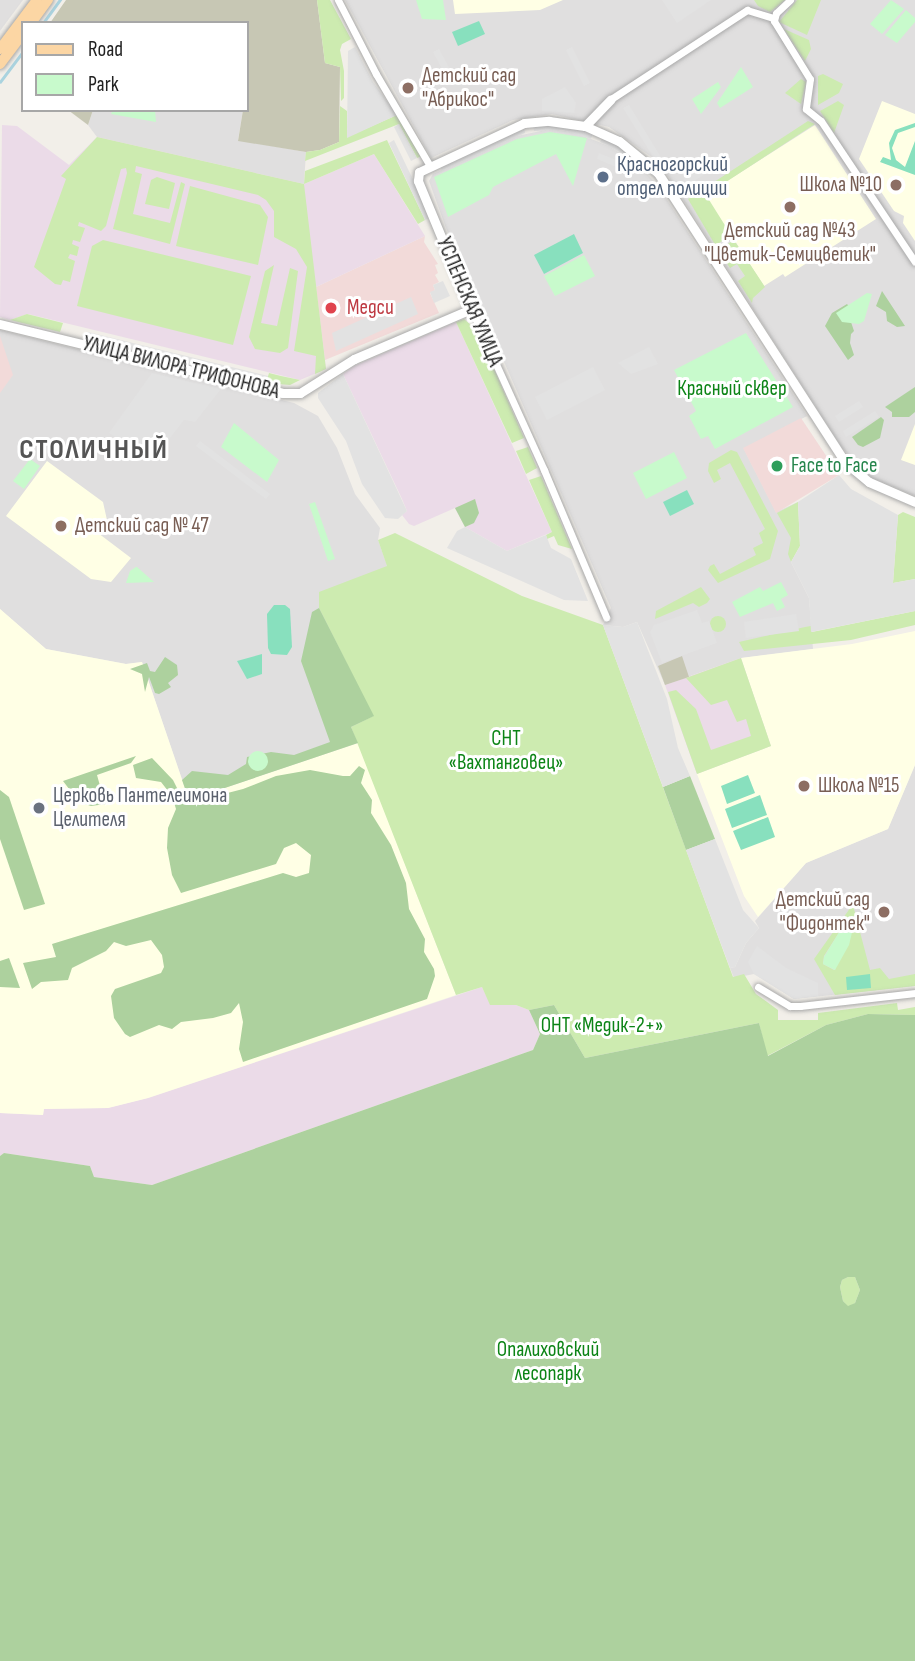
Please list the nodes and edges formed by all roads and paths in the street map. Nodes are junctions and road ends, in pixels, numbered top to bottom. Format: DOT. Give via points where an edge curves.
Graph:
graph roads {
  1 [pos="37,0"];
  2 [pos="48,0"];
  3 [pos="338,0"];
  4 [pos="790,0"];
  5 [pos="774,18"];
  6 [pos="21,21"];
  7 [pos="21,21"];
  8 [pos="32,21"];
  9 [pos="21,36"];
  10 [pos="0,49"];
  11 [pos="0,64"];
  12 [pos="611,99"];
  13 [pos="585,126"];
  14 [pos="430,166"];
  15 [pos="915,262"];
  16 [pos="471,309"];
  17 [pos="0,324"];
  18 [pos="915,502"];
  19 [pos="606,617"];
  20 [pos="758,987"];
  21 [pos="915,993"];
  1 -- 6 [label="main road"];
  2 -- 8 [label="main road"];
  3 -- 14 [label="street"];
  4 -- 5 [label="street"];
  5 -- 12 [label="street" via="747,10"];
  5 -- 15 [label="street" via="810,79 806,109 821,121"];
  7 -- 10 [label="main road"];
  9 -- 11 [label="main road"];
  12 -- 13 [label="street"];
  13 -- 14 [label="street" via="524,123"];
  13 -- 18 [label="street" via="619,141 654,168 836,450 869,482"];
  14 -- 16 [label="street, УСПЕНСКАЯ УЛИЦА" via="419,172 418,181"];
  16 -- 17 [label="street, УЛИЦА ВИЛОРА ТРИФОНОВА" via="354,359 307,390 292,394"];
  16 -- 19 [label="street, УСПЕНСКАЯ УЛИЦА"];
  20 -- 21 [label="street" via="790,1006"];
}
